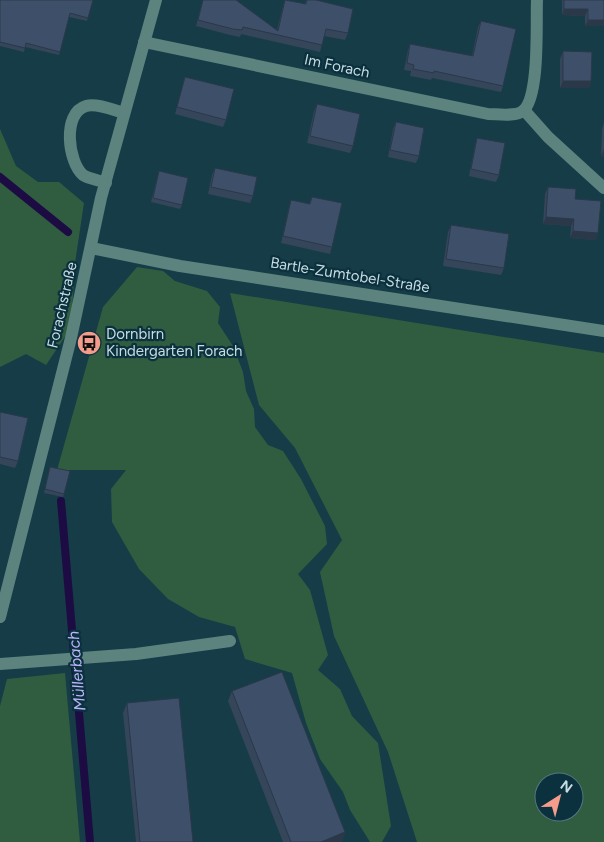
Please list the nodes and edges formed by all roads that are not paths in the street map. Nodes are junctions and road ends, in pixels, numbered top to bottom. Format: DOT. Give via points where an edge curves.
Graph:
graph roads {
  1 [pos="156,0"];
  2 [pos="537,0"];
  3 [pos="144,42"];
  4 [pos="524,110"];
  5 [pos="124,113"];
  6 [pos="106,182"];
  7 [pos="604,188"];
  8 [pos="91,248"];
  9 [pos="604,331"];
  10 [pos="0,617"];
  11 [pos="230,641"];
  12 [pos="0,664"];
  1 -- 3 [label="street, Forachstraße"];
  2 -- 4 [label="street" via="532,95"];
  3 -- 4 [label="street, Im Forach" via="488,114 516,114"];
  3 -- 5 [label="street, Forachstraße"];
  4 -- 7 [label="street" via="548,137"];
  5 -- 6 [label="street, Forachstraße"];
  5 -- 6 [label="street" via="94,105 86,106 72,116 70,140 78,168 84,176"];
  6 -- 8 [label="street, Forachstraße"];
  8 -- 9 [label="street, Bartle-Zumtobel-Straße" via="180,266"];
  8 -- 10 [label="street, Forachstraße"];
  11 -- 12 [label="street" via="136,654"];
}
